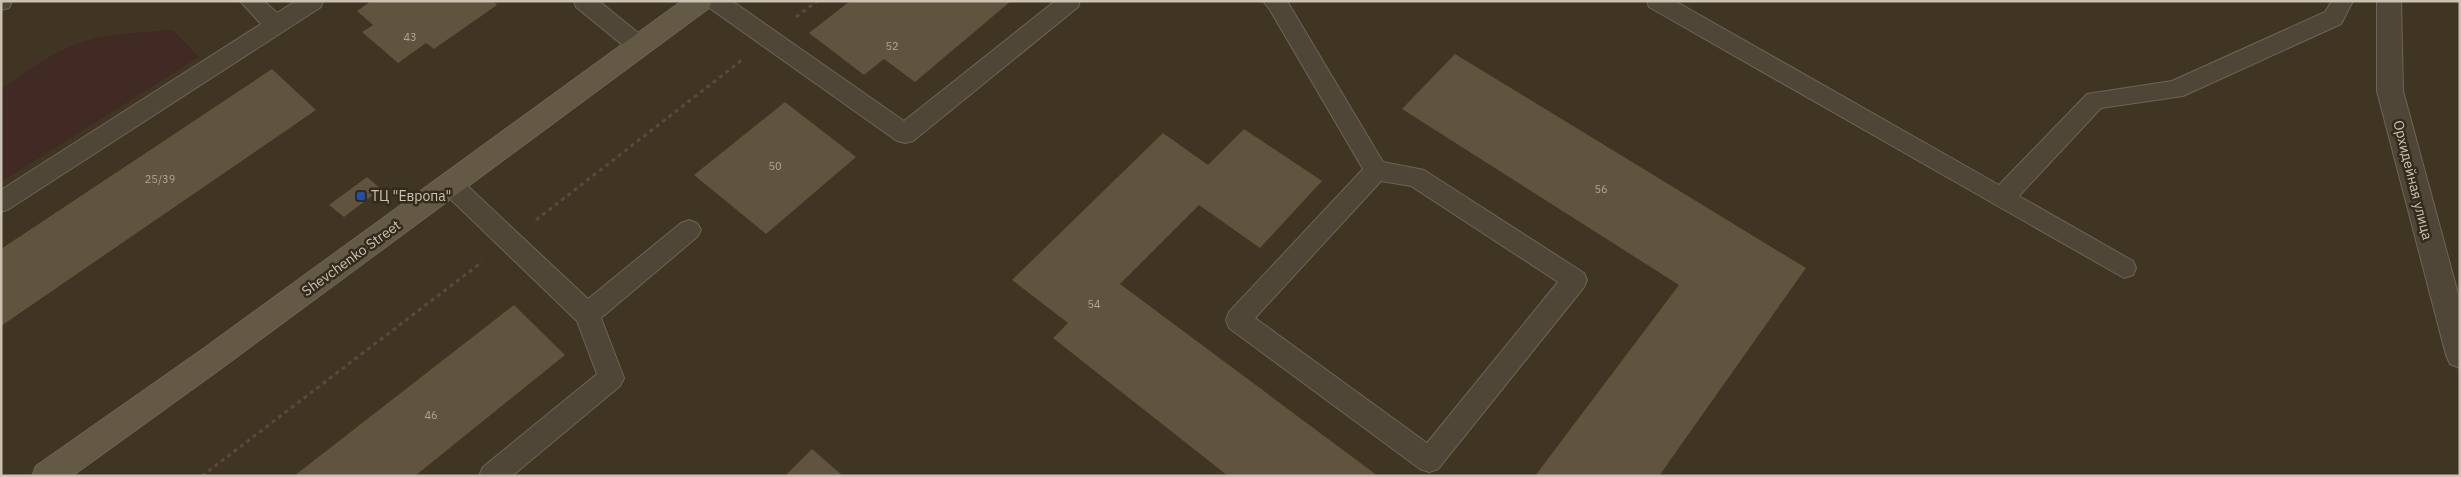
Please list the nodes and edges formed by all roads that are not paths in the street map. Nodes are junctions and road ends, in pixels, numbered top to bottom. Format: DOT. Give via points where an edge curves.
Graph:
graph roads {
  1 [pos="250,1"];
  2 [pos="312,1"];
  3 [pos="584,1"];
  4 [pos="700,1"];
  5 [pos="716,1"];
  6 [pos="1070,1"];
  7 [pos="1273,1"];
  8 [pos="1657,1"];
  9 [pos="2343,1"];
  10 [pos="2389,1"];
  11 [pos="276,25"];
  12 [pos="639,46"];
  13 [pos="1376,171"];
  14 [pos="450,184"];
  15 [pos="2002,198"];
  16 [pos="1,202"];
  17 [pos="689,230"];
  18 [pos="2124,268"];
  19 [pos="587,314"];
  20 [pos="2460,355"];
  21 [pos="47,476"];
  22 [pos="492,476"];
  1 -- 11 [label="lane"];
  2 -- 11 [label="lane"];
  3 -- 12 [label="lane"];
  4 -- 12 [label="main road, Shevchenko Street"];
  5 -- 6 [label="lane" via="905,134"];
  7 -- 13 [label="lane" via="1278,4"];
  8 -- 15 [label="lane"];
  9 -- 15 [label="lane" via="2333,18 2175,90 2095,100"];
  10 -- 20 [label="street, Орхидейная улица" via="2390,91"];
  11 -- 16 [label="lane"];
  12 -- 14 [label="main road, Shevchenko Street"];
  13 -- 13 [label="lane" via="1238,320 1429,460 1575,280 1416,177"];
  14 -- 19 [label="lane"];
  14 -- 21 [label="main road, Shevchenko Street"];
  15 -- 18 [label="lane"];
  17 -- 19 [label="lane"];
  19 -- 22 [label="lane" via="610,378"];
}
